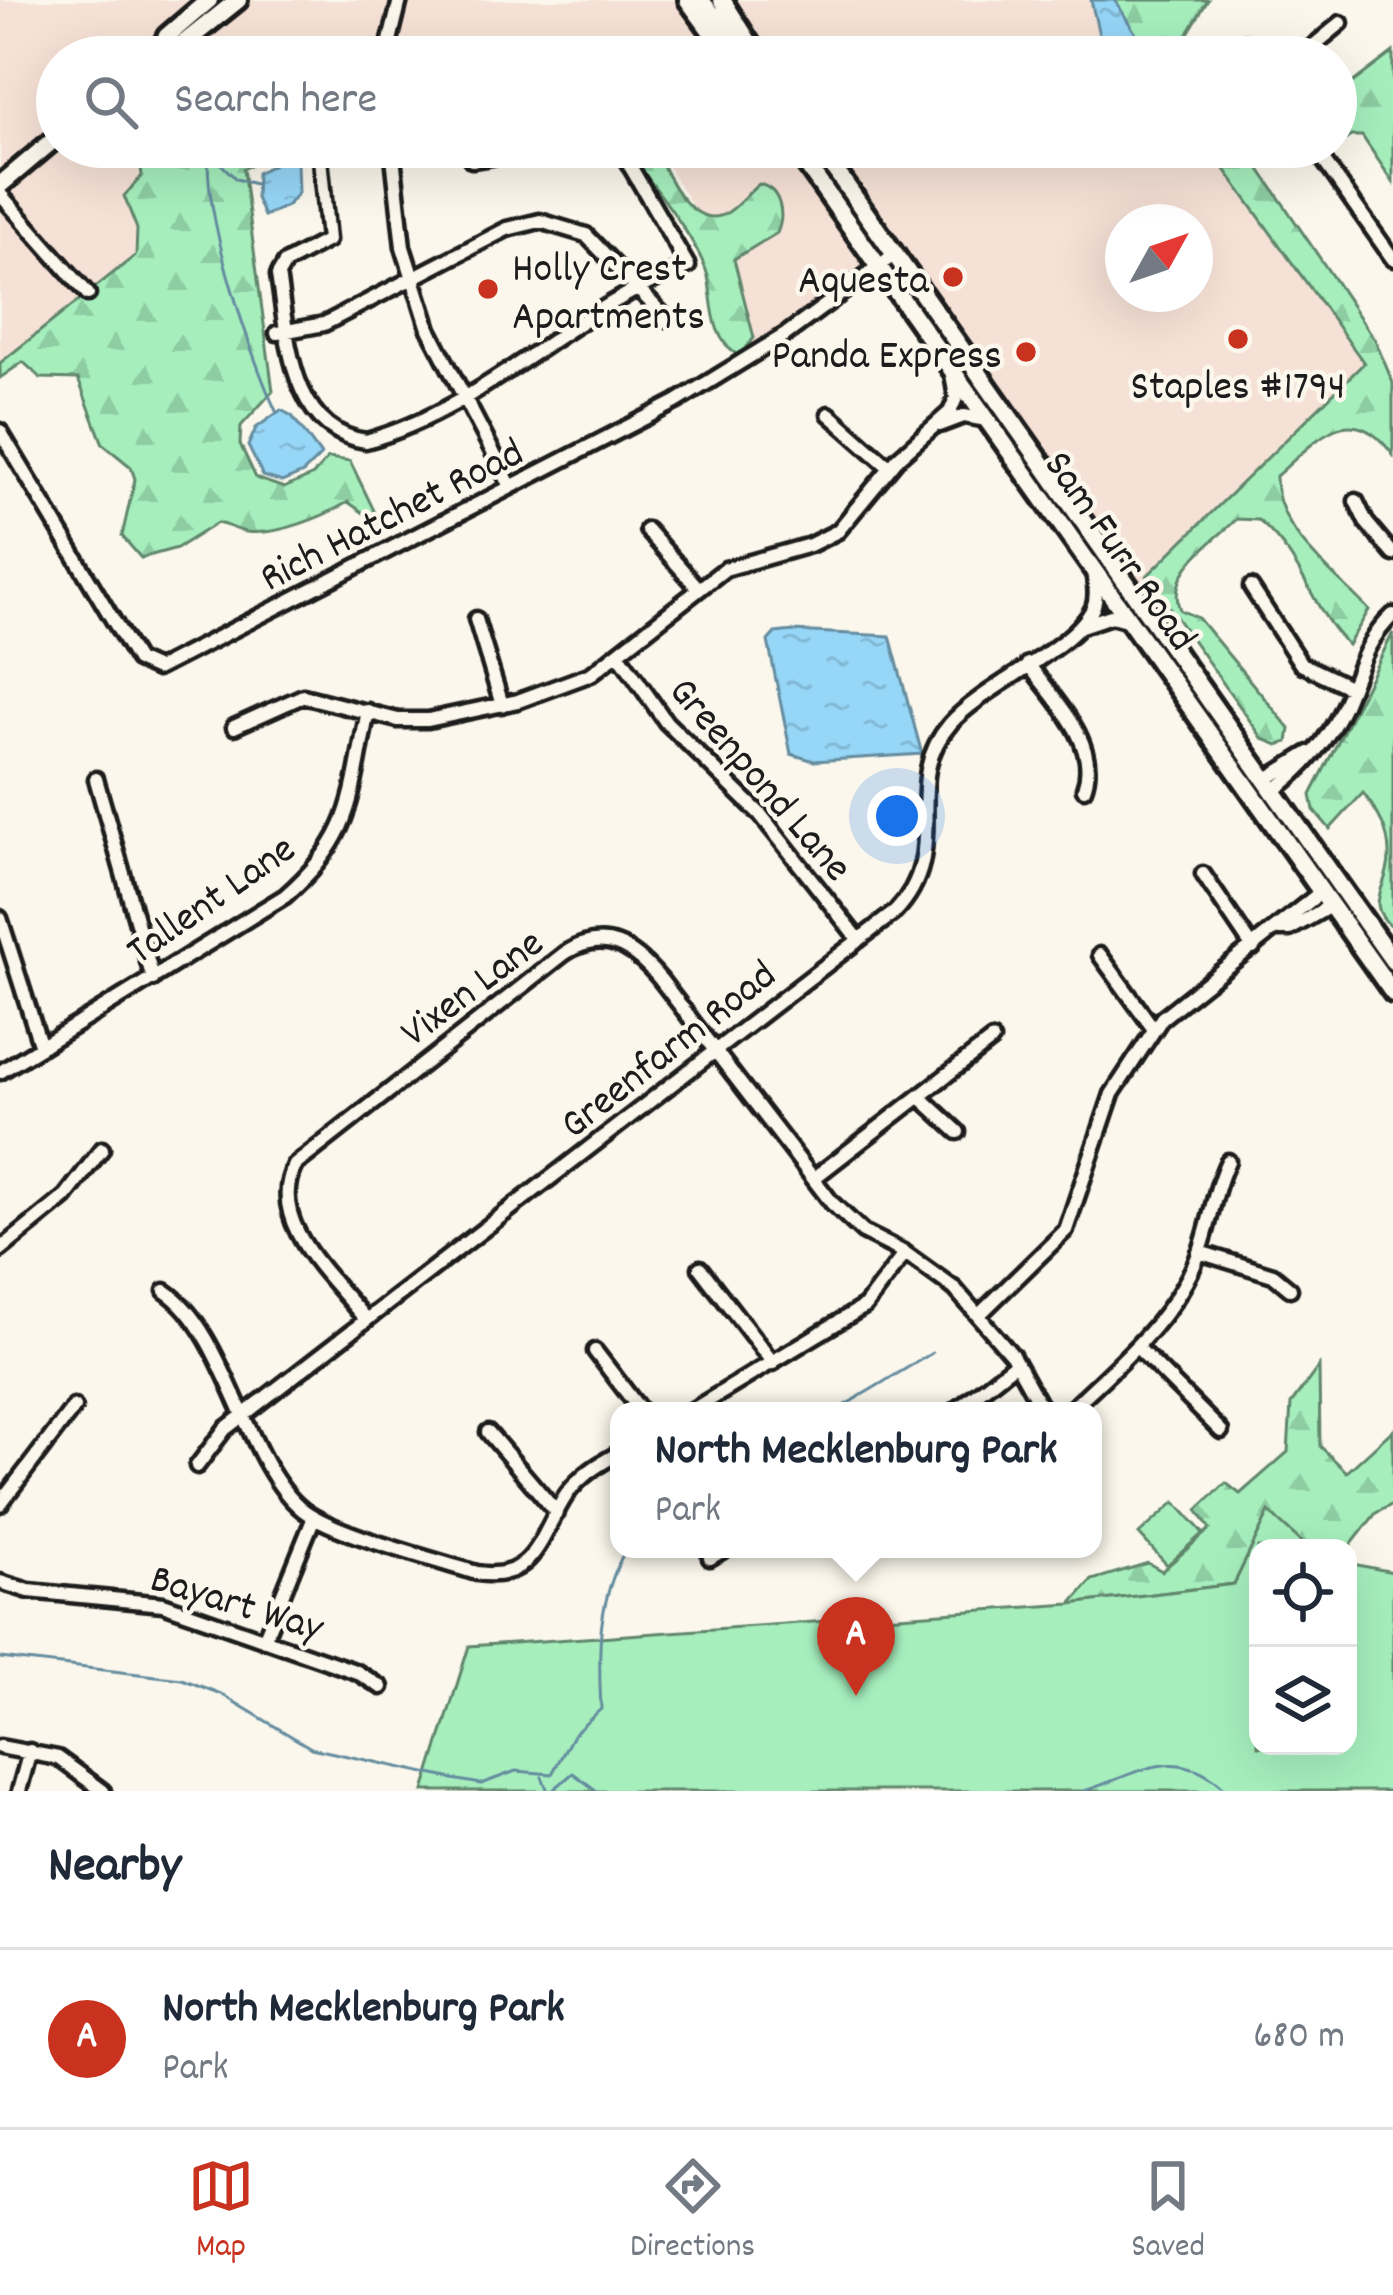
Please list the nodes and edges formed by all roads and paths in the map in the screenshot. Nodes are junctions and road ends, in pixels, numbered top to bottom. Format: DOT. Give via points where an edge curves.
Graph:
graph roads {
  1 [pos="209,0"];
  2 [pos="238,0"];
  3 [pos="400,0"];
  4 [pos="688,0"];
  5 [pos="700,0"];
  6 [pos="722,0"];
  7 [pos="1341,23"];
  8 [pos="167,36"];
  9 [pos="193,36"];
  10 [pos="391,36"];
  11 [pos="715,36"];
  12 [pos="733,36"];
  13 [pos="742,36"];
  14 [pos="1325,36"];
  15 [pos="36,157"];
  16 [pos="321,168"];
  17 [pos="395,168"];
  18 [pos="631,168"];
  19 [pos="809,168"];
  20 [pos="835,168"];
  21 [pos="1328,168"];
  22 [pos="0,190"];
  23 [pos="895,254"];
  24 [pos="1393,259"];
  25 [pos="878,266"];
  26 [pos="412,279"];
  27 [pos="637,288"];
  28 [pos="88,294"];
  29 [pos="667,320"];
  30 [pos="282,332"];
  31 [pos="952,370"];
  32 [pos="463,396"];
  33 [pos="830,415"];
  34 [pos="987,420"];
  35 [pos="939,426"];
  36 [pos="0,430"];
  37 [pos="890,467"];
  38 [pos="511,487"];
  39 [pos="1356,501"];
  40 [pos="646,530"];
  41 [pos="1393,554"];
  42 [pos="1092,568"];
  43 [pos="1251,587"];
  44 [pos="698,589"];
  45 [pos="1393,615"];
  46 [pos="476,619"];
  47 [pos="1130,622"];
  48 [pos="1080,626"];
  49 [pos="620,656"];
  50 [pos="1028,664"];
  51 [pos="1162,667"];
  52 [pos="1351,688"];
  53 [pos="502,705"];
  54 [pos="368,711"];
  55 [pos="234,727"];
  56 [pos="96,779"];
  57 [pos="1269,786"];
  58 [pos="1084,789"];
  59 [pos="1203,874"];
  60 [pos="1326,899"];
  61 [pos="0,918"];
  62 [pos="859,940"];
  63 [pos="1253,948"];
  64 [pos="1100,955"];
  65 [pos="1392,962"];
  66 [pos="153,979"];
  67 [pos="1393,993"];
  68 [pos="1153,1028"];
  69 [pos="992,1040"];
  70 [pos="41,1047"];
  71 [pos="715,1051"];
  72 [pos="0,1072"];
  73 [pos="920,1097"];
  74 [pos="958,1132"];
  75 [pos="102,1149"];
  76 [pos="1228,1161"];
  77 [pos="814,1178"];
  78 [pos="0,1250"];
  79 [pos="1199,1252"];
  80 [pos="905,1253"];
  81 [pos="700,1268"];
  82 [pos="1290,1288"];
  83 [pos="165,1291"];
  84 [pos="980,1314"];
  85 [pos="366,1320"];
  86 [pos="1136,1347"];
  87 [pos="595,1351"];
  88 [pos="773,1363"];
  89 [pos="1016,1363"];
  90 [pos="634,1402"];
  91 [pos="706,1402"];
  92 [pos="967,1402"];
  93 [pos="1037,1402"];
  94 [pos="1078,1402"];
  95 [pos="74,1407"];
  96 [pos="244,1415"];
  97 [pos="1221,1431"];
  98 [pos="488,1432"];
  99 [pos="610,1458"];
  100 [pos="197,1466"];
  101 [pos="0,1504"];
  102 [pos="557,1514"];
  103 [pos="314,1517"];
  104 [pos="0,1582"];
  105 [pos="265,1640"];
  106 [pos="381,1687"];
  107 [pos="0,1747"];
  108 [pos="30,1750"];
  109 [pos="19,1791"];
  110 [pos="103,1791"];
  1 -- 8 [label="main road"];
  2 -- 9 [label="main road"];
  3 -- 10 [label="street"];
  4 -- 11 [label="main road"];
  5 -- 12 [label="main road"];
  6 -- 13 [label="main road"];
  7 -- 14 [label="street"];
  15 -- 22 [label="main road"];
  16 -- 30 [label="street" via="328,240 278,270"];
  17 -- 26 [label="street"];
  18 -- 27 [label="street" via="688,266"];
  19 -- 25 [label="main road, Sam Furr Road"];
  20 -- 23 [label="main road, Sam Furr Road"];
  21 -- 24 [label="street"];
  22 -- 28 [label="street"];
  23 -- 25 [label="street, Rich Hatchet Road"];
  23 -- 57 [label="main road, Sam Furr Road"];
  25 -- 31 [label="main road, Sam Furr Road"];
  25 -- 38 [label="street, Rich Hatchet Road" via="737,366"];
  26 -- 27 [label="street" via="507,229 548,221 586,235"];
  26 -- 30 [label="street" via="324,324"];
  26 -- 32 [label="street"];
  27 -- 29 [label="street"];
  27 -- 32 [label="street"];
  30 -- 32 [label="street" via="306,400 345,438 377,438"];
  31 -- 34 [label="main road, Sam Furr Road"];
  31 -- 35 [label="street" via="956,398"];
  32 -- 38 [label="street"];
  33 -- 37 [label="street"];
  34 -- 35 [label="street" via="964,416"];
  34 -- 42 [label="main road, Sam Furr Road"];
  35 -- 37 [label="street"];
  36 -- 38 [label="street, Rich Hatchet Road" via="137,660 150,669"];
  37 -- 44 [label="street" via="838,531 739,562"];
  39 -- 41 [label="street"];
  40 -- 44 [label="street"];
  42 -- 47 [label="main road, Sam Furr Road"];
  42 -- 48 [label="street" via="1095,604"];
  43 -- 52 [label="street" via="1301,664"];
  44 -- 49 [label="street"];
  45 -- 52 [label="street" via="1367,645"];
  46 -- 53 [label="street"];
  47 -- 48 [label="street" via="1111,616"];
  47 -- 51 [label="main road, Sam Furr Road"];
  48 -- 50 [label="street, Greenfarm Road"];
  49 -- 53 [label="street"];
  49 -- 62 [label="street, Greenpond Lane" via="666,722 760,814"];
  50 -- 58 [label="street" via="1080,737"];
  50 -- 62 [label="street, Greenfarm Road" via="959,714 938,742 926,778 922,874 895,912"];
  51 -- 57 [label="main road" via="1255,782"];
  51 -- 60 [label="main road, Sam Furr Road"];
  52 -- 57 [label="street" via="1307,764"];
  53 -- 54 [label="street" via="413,722"];
  54 -- 55 [label="street" via="303,696"];
  54 -- 66 [label="street, Tallent Lane" via="351,800 322,862 285,896"];
  56 -- 66 [label="street"];
  57 -- 65 [label="main road, Sam Furr Road"];
  59 -- 63 [label="street"];
  60 -- 63 [label="street" via="1283,919"];
  60 -- 65 [label="main road" via="1335,898"];
  60 -- 67 [label="main road, Sam Furr Road"];
  61 -- 70 [label="street"];
  62 -- 71 [label="street, Greenfarm Road"];
  63 -- 68 [label="street"];
  64 -- 68 [label="street"];
  66 -- 70 [label="street, Tallent Lane"];
  68 -- 84 [label="street" via="1112,1094 1066,1230"];
  69 -- 73 [label="street"];
  70 -- 72 [label="street, Tallent Lane"];
  71 -- 77 [label="street, Vixen Lane"];
  71 -- 85 [label="street, Greenfarm Road"];
  71 -- 85 [label="street, Vixen Lane" via="642,958 607,940 573,948 312,1147 289,1176 287,1215"];
  73 -- 74 [label="street"];
  73 -- 77 [label="street"];
  75 -- 78 [label="street" via="65,1197"];
  76 -- 79 [label="street"];
  77 -- 80 [label="street, Vixen Lane" via="852,1224"];
  79 -- 82 [label="street" via="1273,1274"];
  79 -- 86 [label="street" via="1164,1317"];
  80 -- 84 [label="street, Vixen Lane"];
  80 -- 88 [label="street" via="876,1298"];
  81 -- 88 [label="street"];
  83 -- 96 [label="street" via="184,1307"];
  84 -- 89 [label="street, Vixen Lane"];
  85 -- 96 [label="street, Greenfarm Road"];
  86 -- 94 [label="street"];
  86 -- 97 [label="street"];
  87 -- 90 [label="street"];
  88 -- 91 [label="street"];
  89 -- 92 [label="street"];
  89 -- 93 [label="street, Vixen Lane"];
  95 -- 101 [label="street"];
  96 -- 100 [label="street, Greenfarm Road"];
  96 -- 103 [label="street" via="288,1494"];
  98 -- 102 [label="street"];
  99 -- 102 [label="street" via="586,1473"];
  102 -- 103 [label="street" via="536,1556 491,1576"];
  103 -- 105 [label="street"];
  104 -- 105 [label="street, Bayart Way" via="164,1604"];
  105 -- 106 [label="street, Bayart Way"];
  107 -- 108 [label="street"];
  108 -- 109 [label="street"];
  108 -- 110 [label="street" via="76,1767"];
}
